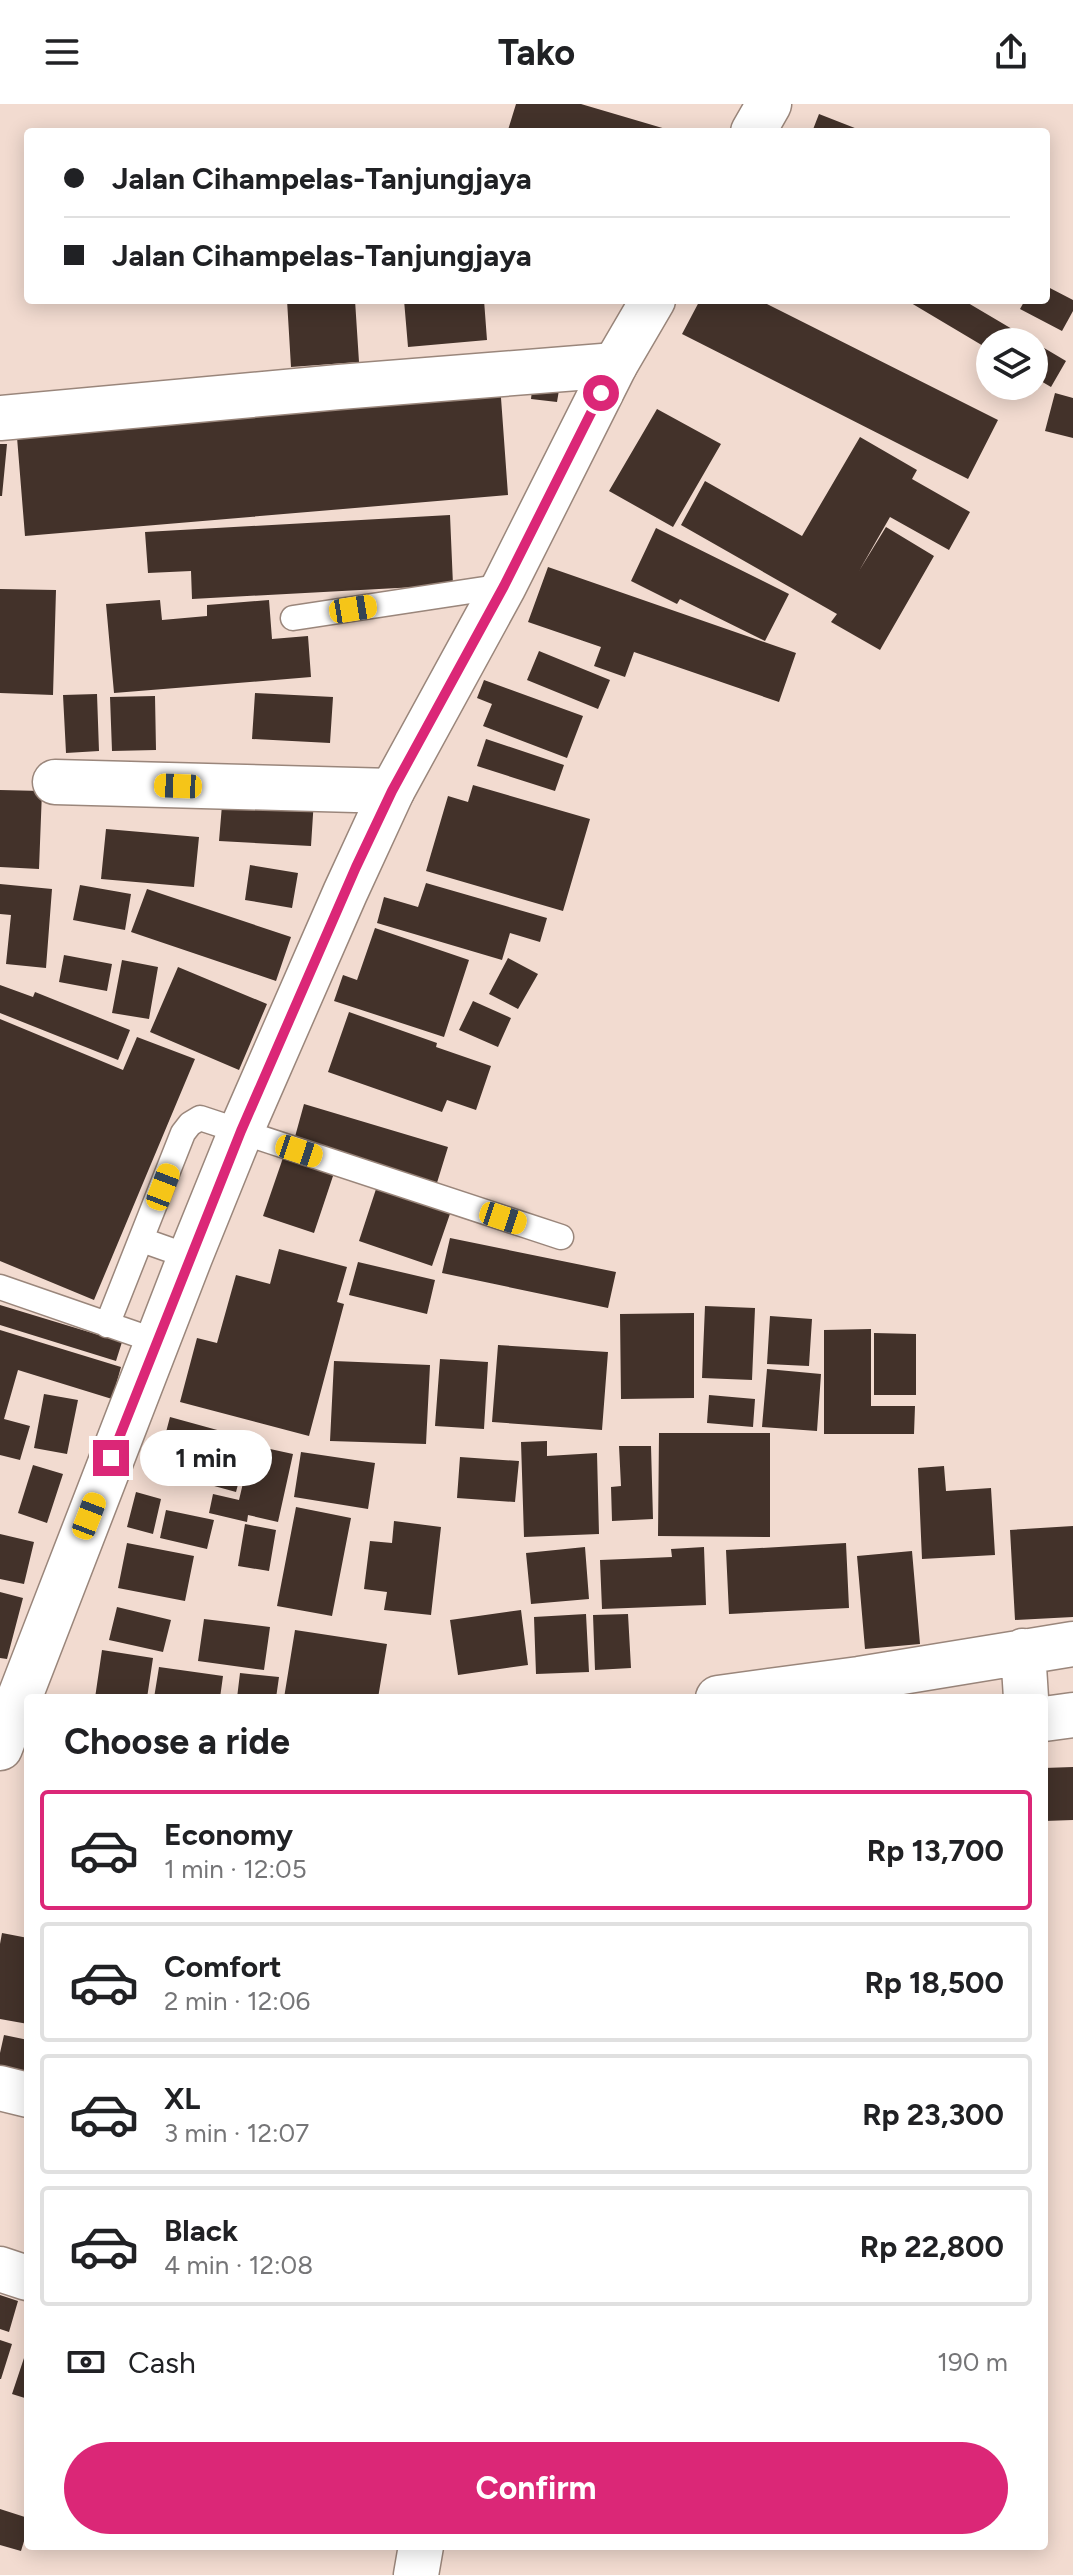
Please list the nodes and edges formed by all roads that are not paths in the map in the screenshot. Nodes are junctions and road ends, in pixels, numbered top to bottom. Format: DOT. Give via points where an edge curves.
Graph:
graph roads {
  1 [pos="769,104"];
  2 [pos="755,128"];
  3 [pos="651,304"];
  4 [pos="615,365"];
  5 [pos="0,418"];
  6 [pos="504,586"];
  7 [pos="293,618"];
  8 [pos="55,782"];
  9 [pos="392,791"];
  10 [pos="241,1131"];
  11 [pos="561,1237"];
  12 [pos="142,1240"];
  13 [pos="190,1257"];
  14 [pos="0,1287"];
  15 [pos="107,1325"];
  16 [pos="156,1341"];
  17 [pos="1073,1644"];
  18 [pos="1024,1673"];
  19 [pos="23,1691"];
  20 [pos="748,1694"];
  21 [pos="1073,1715"];
  22 [pos="1048,1718"];
  23 [pos="8,1745"];
  24 [pos="0,2088"];
  25 [pos="24,2094"];
  26 [pos="0,2269"];
  27 [pos="24,2277"];
  28 [pos="420,2550"];
  29 [pos="416,2575"];
  1 -- 2 [label="main road"];
  3 -- 4 [label="main road"];
  4 -- 5 [label="main road"];
  4 -- 6 [label="main road"];
  6 -- 7 [label="lane"];
  6 -- 9 [label="main road"];
  8 -- 9 [label="main road"];
  9 -- 10 [label="main road"];
  10 -- 11 [label="lane"];
  10 -- 12 [label="lane" via="200,1118 190,1124"];
  10 -- 13 [label="main road"];
  12 -- 13 [label="lane"];
  12 -- 15 [label="lane"];
  13 -- 16 [label="main road"];
  14 -- 15 [label="lane"];
  15 -- 16 [label="lane"];
  16 -- 19 [label="main road"];
  17 -- 18 [label="main road"];
  18 -- 20 [label="main road" via="859,1679"];
  19 -- 23 [label="main road"];
  21 -- 22 [label="main road"];
  24 -- 25 [label="main road"];
  26 -- 27 [label="main road"];
  28 -- 29 [label="main road"];
}
